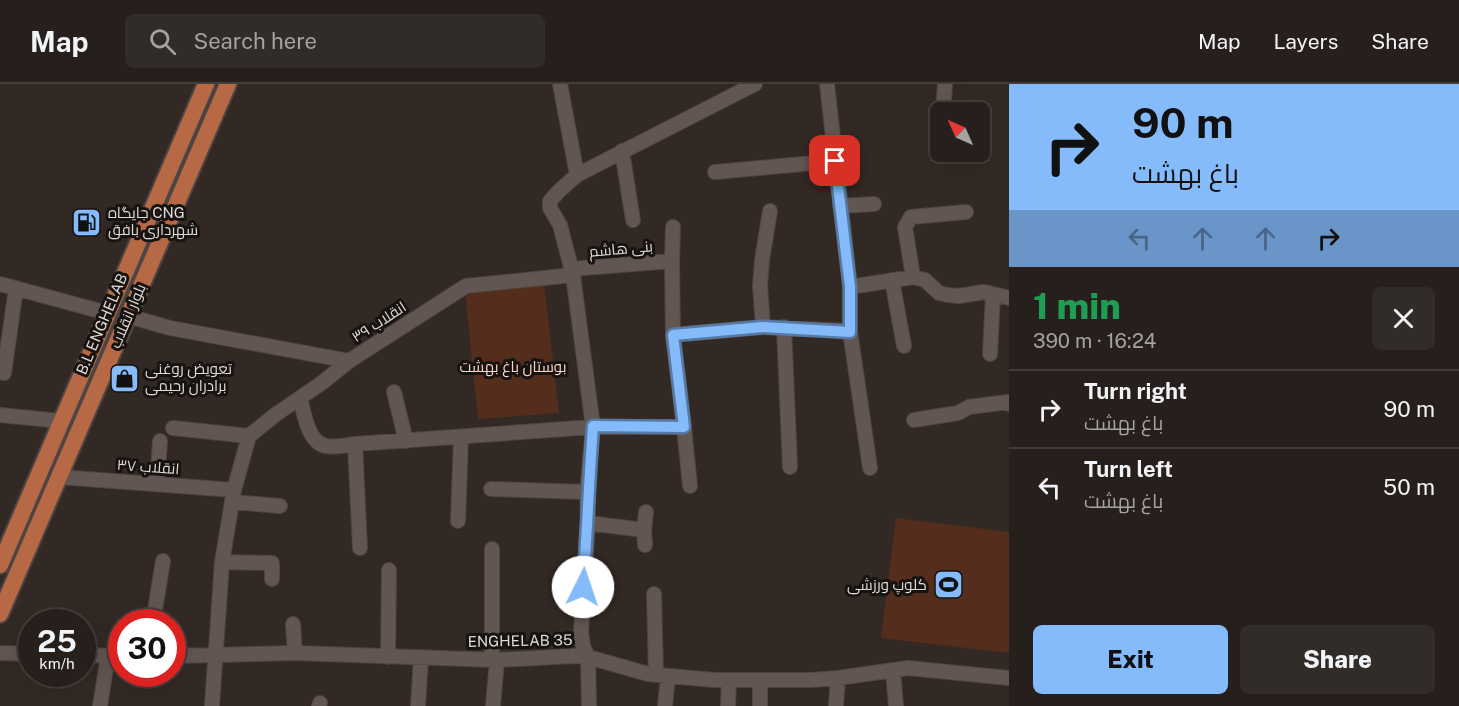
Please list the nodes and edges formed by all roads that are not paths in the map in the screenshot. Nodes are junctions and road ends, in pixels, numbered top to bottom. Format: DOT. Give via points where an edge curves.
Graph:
graph roads {
  1 [pos="206,84"];
  2 [pos="228,84"];
  3 [pos="561,84"];
  4 [pos="755,84"];
  5 [pos="827,84"];
  6 [pos="945,84"];
  7 [pos="944,102"];
  8 [pos="622,151"];
  9 [pos="835,161"];
  10 [pos="715,172"];
  11 [pos="577,175"];
  12 [pos="873,204"];
  13 [pos="840,206"];
  14 [pos="770,211"];
  15 [pos="966,212"];
  16 [pos="633,220"];
  17 [pos="673,227"];
  18 [pos="672,261"];
  19 [pos="572,272"];
  20 [pos="913,277"];
  21 [pos="892,280"];
  22 [pos="0,284"];
  23 [pos="850,287"];
  24 [pos="16,288"];
  25 [pos="993,294"];
  26 [pos="1009,298"];
  27 [pos="107,313"];
  28 [pos="128,316"];
  29 [pos="763,327"];
  30 [pos="784,327"];
  31 [pos="850,332"];
  32 [pos="673,335"];
  33 [pos="904,346"];
  34 [pos="990,354"];
  35 [pos="349,361"];
  36 [pos="4,373"];
  37 [pos="394,392"];
  38 [pos="300,398"];
  39 [pos="1009,404"];
  40 [pos="0,415"];
  41 [pos="914,420"];
  42 [pos="61,421"];
  43 [pos="593,426"];
  44 [pos="684,427"];
  45 [pos="174,428"];
  46 [pos="249,436"];
  47 [pos="461,437"];
  48 [pos="160,441"];
  49 [pos="406,441"];
  50 [pos="355,444"];
  51 [pos="790,467"];
  52 [pos="870,468"];
  53 [pos="59,477"];
  54 [pos="157,484"];
  55 [pos="690,486"];
  56 [pos="491,489"];
  57 [pos="588,492"];
  58 [pos="233,496"];
  59 [pos="280,506"];
  60 [pos="24,509"];
  61 [pos="646,512"];
  62 [pos="41,518"];
  63 [pos="458,521"];
  64 [pos="588,523"];
  65 [pos="644,530"];
  66 [pos="645,545"];
  67 [pos="360,548"];
  68 [pos="492,549"];
  69 [pos="3,558"];
  70 [pos="23,559"];
  71 [pos="163,561"];
  72 [pos="222,562"];
  73 [pos="389,570"];
  74 [pos="272,579"];
  75 [pos="654,594"];
  76 [pos="155,609"];
  77 [pos="0,614"];
  78 [pos="293,624"];
  79 [pos="0,653"];
  80 [pos="295,653"];
  81 [pos="18,654"];
  82 [pos="186,656"];
  83 [pos="215,656"];
  84 [pos="388,657"];
  85 [pos="588,657"];
  86 [pos="421,658"];
  87 [pos="494,660"];
  88 [pos="893,670"];
  89 [pos="662,675"];
  90 [pos="838,678"];
  91 [pos="1009,678"];
  92 [pos="108,679"];
  93 [pos="729,680"];
  94 [pos="760,680"];
  95 [pos="100,706"];
  96 [pos="212,706"];
  97 [pos="418,706"];
  98 [pos="493,706"];
  99 [pos="589,706"];
  100 [pos="665,706"];
  101 [pos="728,706"];
  102 [pos="760,706"];
  103 [pos="836,706"];
  104 [pos="896,706"];
  1 -- 27 [label="main road, B.L ENGHELAB"];
  2 -- 28 [label="main road, بلوار انقلاب"];
  3 -- 11 [label="street"];
  4 -- 8 [label="street"];
  5 -- 9 [label="street"];
  6 -- 7 [label="street"];
  8 -- 11 [label="street"];
  8 -- 16 [label="street"];
  9 -- 10 [label="street"];
  9 -- 13 [label="street"];
  11 -- 19 [label="street" via="550,201"];
  12 -- 13 [label="street"];
  13 -- 23 [label="street"];
  14 -- 29 [label="street" via="760,286"];
  15 -- 20 [label="street" via="911,218 907,222"];
  17 -- 18 [label="street"];
  18 -- 19 [label="street, بنی هاشم"];
  18 -- 32 [label="street, بنی هاشم"];
  19 -- 35 [label="street, انقلاب ۳۹" via="466,286"];
  19 -- 43 [label="street"];
  20 -- 21 [label="street"];
  20 -- 25 [label="street" via="948,295"];
  21 -- 23 [label="street"];
  21 -- 33 [label="street"];
  22 -- 24 [label="street"];
  23 -- 31 [label="street"];
  24 -- 27 [label="street"];
  24 -- 36 [label="street"];
  25 -- 26 [label="street"];
  25 -- 34 [label="street"];
  27 -- 42 [label="main road, B.L ENGHELAB"];
  28 -- 35 [label="street, انقلاب ۳۹" via="170,328"];
  28 -- 53 [label="main road, بلوار انقلاب"];
  29 -- 30 [label="street"];
  29 -- 32 [label="street"];
  30 -- 31 [label="street"];
  30 -- 51 [label="street"];
  31 -- 52 [label="street"];
  32 -- 44 [label="street, بنی هاشم"];
  35 -- 38 [label="street"];
  37 -- 49 [label="street"];
  38 -- 46 [label="street"];
  38 -- 50 [label="street" via="318,444"];
  39 -- 41 [label="street" via="969,407 958,413"];
  40 -- 42 [label="street"];
  42 -- 60 [label="main road, B.L ENGHELAB"];
  43 -- 44 [label="street"];
  43 -- 47 [label="street"];
  43 -- 57 [label="street"];
  44 -- 55 [label="street, بنی هاشم"];
  45 -- 46 [label="street"];
  46 -- 58 [label="street"];
  47 -- 49 [label="street"];
  47 -- 63 [label="street"];
  48 -- 54 [label="street"];
  49 -- 50 [label="street"];
  50 -- 67 [label="street"];
  53 -- 54 [label="street, انقلاب ۳۷"];
  53 -- 62 [label="main road, بلوار انقلاب"];
  54 -- 58 [label="street, انقلاب ۳۷"];
  56 -- 57 [label="street"];
  57 -- 64 [label="street"];
  58 -- 59 [label="street, انقلاب ۳۷"];
  58 -- 72 [label="street"];
  60 -- 62 [label="main road" via="24,523 31,526"];
  60 -- 69 [label="main road, B.L ENGHELAB"];
  61 -- 65 [label="street"];
  62 -- 70 [label="main road, بلوار انقلاب"];
  64 -- 65 [label="street"];
  64 -- 85 [label="street" via="581,632"];
  65 -- 66 [label="street"];
  68 -- 87 [label="street"];
  69 -- 70 [label="main road" via="13,542 19,541 25,547"];
  70 -- 77 [label="main road, بلوار انقلاب"];
  71 -- 76 [label="street"];
  72 -- 74 [label="street" via="272,563"];
  72 -- 83 [label="street"];
  73 -- 84 [label="street"];
  75 -- 89 [label="street"];
  78 -- 80 [label="street"];
  79 -- 81 [label="street"];
  80 -- 83 [label="street, ENGHELAB 35"];
  80 -- 84 [label="street, ENGHELAB 35"];
  82 -- 83 [label="street, ENGHELAB 35"];
  83 -- 96 [label="street"];
  84 -- 86 [label="street, ENGHELAB 35"];
  85 -- 87 [label="street, ENGHELAB 35"];
  85 -- 89 [label="street, ENGHELAB 35"];
  85 -- 99 [label="street"];
  86 -- 87 [label="street, ENGHELAB 35"];
  86 -- 97 [label="street"];
  87 -- 98 [label="street"];
  88 -- 90 [label="street, ENGHELAB 35"];
  88 -- 91 [label="street, ENGHELAB 35" via="908,668"];
  88 -- 104 [label="street"];
  89 -- 93 [label="street, ENGHELAB 35"];
  89 -- 100 [label="street"];
  90 -- 94 [label="street, ENGHELAB 35"];
  90 -- 103 [label="street"];
  92 -- 95 [label="street"];
  93 -- 94 [label="street, ENGHELAB 35"];
  93 -- 101 [label="street"];
  94 -- 102 [label="street"];
}
